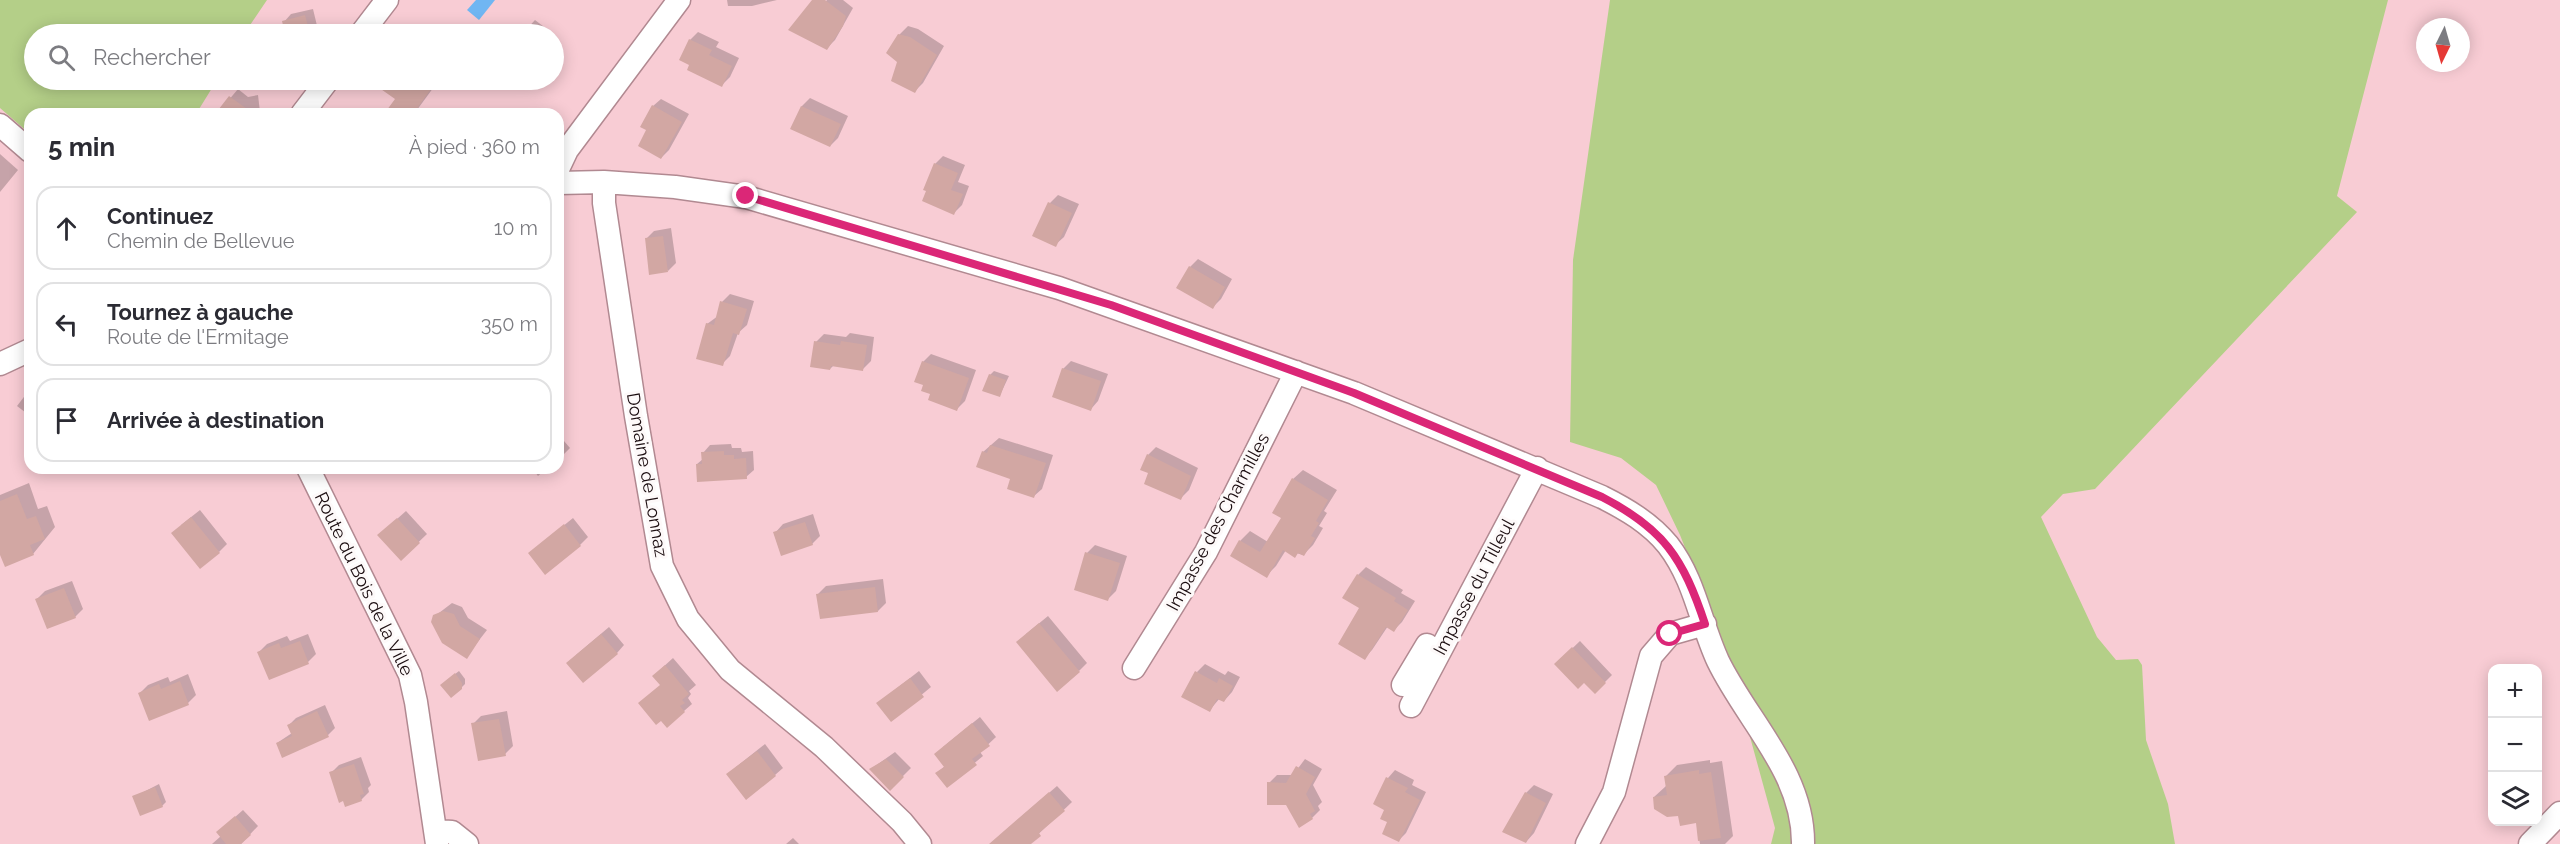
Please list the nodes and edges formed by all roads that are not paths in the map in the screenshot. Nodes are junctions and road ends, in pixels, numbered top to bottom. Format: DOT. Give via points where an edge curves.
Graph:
graph roads {
  1 [pos="387,0"];
  2 [pos="679,0"];
  3 [pos="369,24"];
  4 [pos="320,90"];
  5 [pos="307,108"];
  6 [pos="0,125"];
  7 [pos="24,146"];
  8 [pos="564,156"];
  9 [pos="604,182"];
  10 [pos="564,183"];
  11 [pos="24,353"];
  12 [pos="0,363"];
  13 [pos="1296,372"];
  14 [pos="1531,466"];
  15 [pos="311,474"];
  16 [pos="1705,624"];
  17 [pos="1134,668"];
  18 [pos="1407,695"];
  19 [pos="2560,813"];
  20 [pos="436,837"];
  21 [pos="467,844"];
  22 [pos="920,844"];
  23 [pos="1587,844"];
  24 [pos="1803,844"];
  25 [pos="2530,844"];
  1 -- 3 [label="street"];
  2 -- 8 [label="street"];
  4 -- 5 [label="street"];
  6 -- 7 [label="street"];
  9 -- 10 [label="street"];
  9 -- 13 [label="street" via="700,189 766,202 1059,288"];
  9 -- 22 [label="street, Domaine de Lonnaz" via="634,404 662,566 688,619 730,670 824,747"];
  11 -- 12 [label="street"];
  13 -- 14 [label="street"];
  13 -- 17 [label="street, Impasse des Charmilles" via="1206,552"];
  14 -- 16 [label="street" via="1620,506 1657,533 1683,568"];
  14 -- 18 [label="street"];
  15 -- 20 [label="street, Route du Bois de la Ville" via="410,675"];
  16 -- 23 [label="street" via="1670,634 1651,656 1614,792"];
  16 -- 24 [label="street" via="1725,674 1786,772 1800,814"];
  19 -- 25 [label="street"];
  20 -- 21 [label="street" via="452,832"];
}
